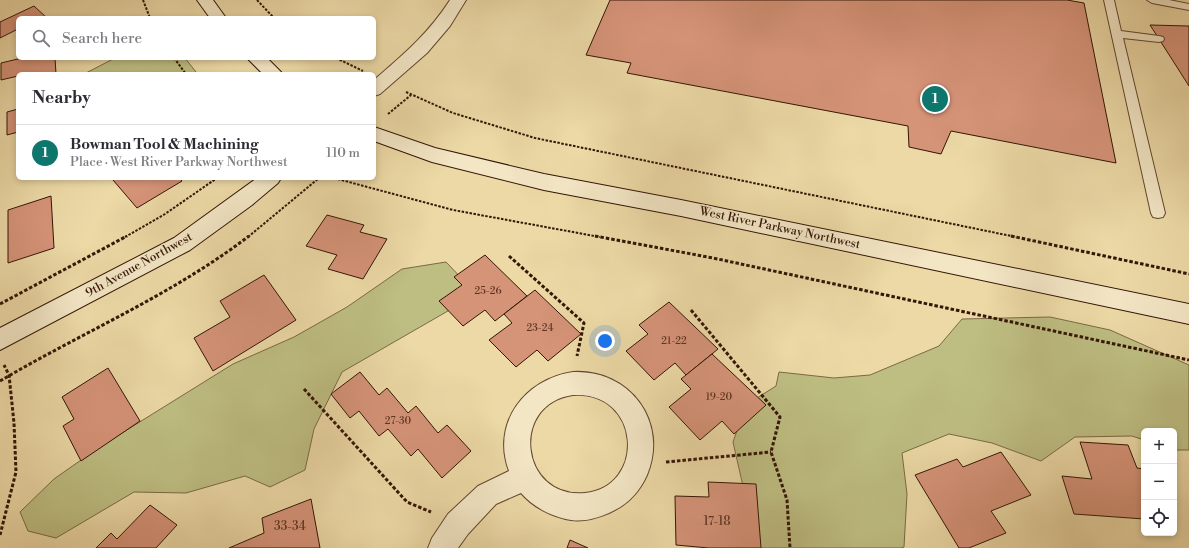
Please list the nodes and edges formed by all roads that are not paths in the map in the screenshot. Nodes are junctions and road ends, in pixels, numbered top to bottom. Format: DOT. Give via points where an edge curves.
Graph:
graph roads {
  1 [pos="205,0"];
  2 [pos="458,0"];
  3 [pos="1109,0"];
  4 [pos="1152,0"];
  5 [pos="1189,7"];
  6 [pos="217,16"];
  7 [pos="1117,34"];
  8 [pos="1159,39"];
  9 [pos="258,60"];
  10 [pos="272,72"];
  11 [pos="376,88"];
  12 [pos="379,126"];
  13 [pos="269,180"];
  14 [pos="1158,213"];
  15 [pos="1189,314"];
  16 [pos="0,340"];
  17 [pos="525,477"];
  18 [pos="442,548"];
  1 -- 6 [label="main road"];
  2 -- 11 [label="main road" via="444,22 421,49"];
  3 -- 7 [label="lane"];
  4 -- 5 [label="lane"];
  7 -- 8 [label="lane"];
  7 -- 14 [label="lane"];
  9 -- 10 [label="main road"];
  12 -- 15 [label="main road, West River Parkway Northwest" via="432,155 544,182"];
  13 -- 16 [label="main road, 9th Avenue Northwest" via="182,244"];
  17 -- 17 [label="main road" via="516,452 520,423 530,405 550,390 570,384 596,385 618,395 634,413 642,438 639,464 624,488 603,502 580,507 557,503 546,498"];
  17 -- 18 [label="main road" via="486,495 458,524"];
}
